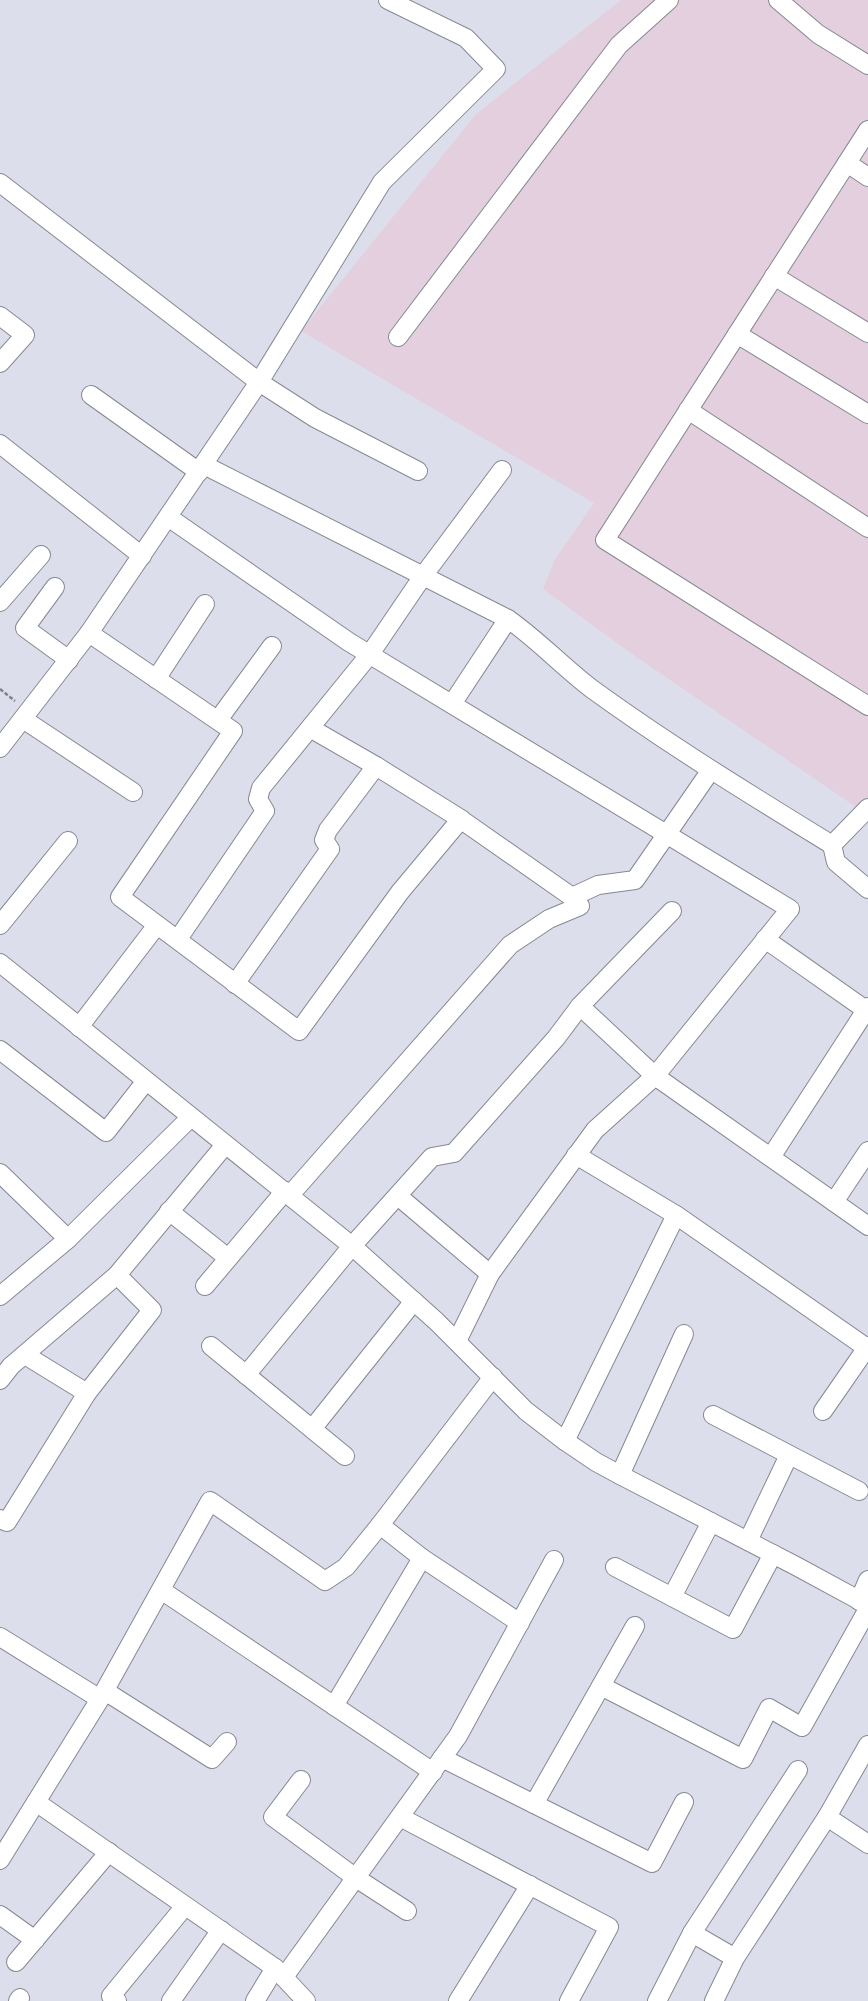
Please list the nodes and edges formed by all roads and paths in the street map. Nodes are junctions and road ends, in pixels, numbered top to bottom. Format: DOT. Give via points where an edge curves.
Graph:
graph roads {
  1 [pos="388,0"];
  2 [pos="669,0"];
  3 [pos="778,0"];
  4 [pos="868,64"];
  5 [pos="868,130"];
  6 [pos="847,163"];
  7 [pos="868,177"];
  8 [pos="0,183"];
  9 [pos="774,276"];
  10 [pos="0,316"];
  11 [pos="868,333"];
  12 [pos="737,334"];
  13 [pos="398,336"];
  14 [pos="0,363"];
  15 [pos="259,382"];
  16 [pos="91,395"];
  17 [pos="688,410"];
  18 [pos="868,414"];
  19 [pos="0,444"];
  20 [pos="201,468"];
  21 [pos="502,470"];
  22 [pos="418,471"];
  23 [pos="168,517"];
  24 [pos="868,528"];
  25 [pos="41,555"];
  26 [pos="142,556"];
  27 [pos="423,576"];
  28 [pos="55,587"];
  29 [pos="0,602"];
  30 [pos="205,604"];
  31 [pos="508,619"];
  32 [pos="89,633"];
  33 [pos="272,646"];
  34 [pos="370,654"];
  35 [pos="69,660"];
  36 [pos="156,679"];
  37 [pos="452,704"];
  38 [pos="868,706"];
  39 [pos="23,719"];
  40 [pos="218,720"];
  41 [pos="310,728"];
  42 [pos="0,748"];
  43 [pos="376,766"];
  44 [pos="711,770"];
  45 [pos="133,792"];
  46 [pos="868,808"];
  47 [pos="461,819"];
  48 [pos="667,834"];
  49 [pos="68,841"];
  50 [pos="832,845"];
  51 [pos="868,889"];
  52 [pos="572,897"];
  53 [pos="672,911"];
  54 [pos="157,924"];
  55 [pos="0,925"];
  56 [pos="178,939"];
  57 [pos="765,939"];
  58 [pos="0,963"];
  59 [pos="236,984"];
  60 [pos="580,1006"];
  61 [pos="867,1008"];
  62 [pos="79,1027"];
  63 [pos="0,1050"];
  64 [pos="655,1076"];
  65 [pos="146,1081"];
  66 [pos="190,1117"];
  67 [pos="225,1145"];
  68 [pos="868,1151"];
  69 [pos="576,1155"];
  70 [pos="771,1157"];
  71 [pos="0,1173"];
  72 [pos="288,1193"];
  73 [pos="398,1196"];
  74 [pos="834,1202"];
  75 [pos="170,1212"];
  76 [pos="676,1215"];
  77 [pos="868,1226"];
  78 [pos="68,1239"];
  79 [pos="352,1246"];
  80 [pos="228,1258"];
  81 [pos="490,1274"];
  82 [pos="117,1275"];
  83 [pos="205,1286"];
  84 [pos="0,1296"];
  85 [pos="414,1301"];
  86 [pos="684,1334"];
  87 [pos="457,1342"];
  88 [pos="211,1346"];
  89 [pos="867,1347"];
  90 [pos="25,1355"];
  91 [pos="246,1375"];
  92 [pos="493,1377"];
  93 [pos="0,1380"];
  94 [pos="87,1393"];
  95 [pos="823,1411"];
  96 [pos="713,1414"];
  97 [pos="312,1429"];
  98 [pos="566,1441"];
  99 [pos="789,1455"];
  100 [pos="345,1456"];
  101 [pos="620,1475"];
  102 [pos="859,1491"];
  103 [pos="0,1519"];
  104 [pos="711,1522"];
  105 [pos="380,1525"];
  106 [pos="748,1541"];
  107 [pos="773,1554"];
  108 [pos="422,1558"];
  109 [pos="554,1560"];
  110 [pos="615,1567"];
  111 [pos="868,1580"];
  112 [pos="161,1590"];
  113 [pos="672,1597"];
  114 [pos="865,1605"];
  115 [pos="520,1623"];
  116 [pos="635,1626"];
  117 [pos="0,1637"];
  118 [pos="601,1686"];
  119 [pos="102,1695"];
  120 [pos="334,1706"];
  121 [pos="227,1742"];
  122 [pos="868,1745"];
  123 [pos="438,1765"];
  124 [pos="798,1770"];
  125 [pos="301,1780"];
  126 [pos="36,1802"];
  127 [pos="684,1802"];
  128 [pos="534,1804"];
  129 [pos="827,1817"];
  130 [pos="400,1818"];
  131 [pos="868,1844"];
  132 [pos="109,1852"];
  133 [pos="0,1860"];
  134 [pos="356,1878"];
  135 [pos="530,1885"];
  136 [pos="185,1906"];
  137 [pos="407,1911"];
  138 [pos="0,1915"];
  139 [pos="221,1930"];
  140 [pos="692,1933"];
  141 [pos="35,1940"];
  142 [pos="735,1958"];
  143 [pos="16,1962"];
  144 [pos="279,1973"];
  145 [pos="117,2001"];
  146 [pos="171,2001"];
  147 [pos="254,2001"];
  148 [pos="306,2001"];
  149 [pos="458,2001"];
  150 [pos="569,2001"];
  151 [pos="657,2001"];
  152 [pos="714,2001"];
  1 -- 15 [label="street" via="466,38 496,69 382,182"];
  2 -- 13 [label="street" via="619,45"];
  3 -- 4 [label="street" via="818,34"];
  5 -- 6 [label="street"];
  6 -- 7 [label="street"];
  6 -- 9 [label="street"];
  8 -- 15 [label="street"];
  9 -- 11 [label="street"];
  9 -- 12 [label="street"];
  10 -- 14 [label="street" via="25,335"];
  12 -- 17 [label="street"];
  12 -- 18 [label="street"];
  15 -- 20 [label="street"];
  15 -- 22 [label="street" via="315,418"];
  16 -- 20 [label="street"];
  17 -- 24 [label="street"];
  17 -- 38 [label="street" via="605,540"];
  19 -- 26 [label="street"];
  20 -- 23 [label="street"];
  20 -- 27 [label="street"];
  21 -- 27 [label="street"];
  23 -- 26 [label="street"];
  23 -- 34 [label="street"];
  25 -- 29 [label="street"];
  26 -- 32 [label="street"];
  27 -- 31 [label="street"];
  27 -- 34 [label="street"];
  28 -- 35 [label="street" via="25,628"];
  30 -- 36 [label="street"];
  31 -- 37 [label="street"];
  31 -- 44 [label="street" via="591,688"];
  32 -- 35 [label="street"];
  32 -- 36 [label="street"];
  33 -- 40 [label="street"];
  34 -- 37 [label="street"];
  34 -- 41 [label="street"];
  35 -- 39 [label="street"];
  36 -- 40 [label="street"];
  37 -- 48 [label="street"];
  39 -- 42 [label="street"];
  39 -- 45 [label="street"];
  40 -- 54 [label="street" via="233,731 120,897"];
  41 -- 43 [label="street"];
  41 -- 56 [label="street" via="261,788 258,799 264,811"];
  43 -- 47 [label="street"];
  43 -- 59 [label="street" via="328,830 324,840 330,849"];
  44 -- 48 [label="street"];
  44 -- 50 [label="street"];
  46 -- 50 [label="street"];
  47 -- 52 [label="street"];
  47 -- 59 [label="street" via="400,892 299,1031"];
  48 -- 52 [label="street" via="635,880 598,885"];
  48 -- 57 [label="street" via="790,909"];
  49 -- 55 [label="street"];
  50 -- 51 [label="street" via="836,862"];
  52 -- 72 [label="street" via="580,906 548,919 510,944"];
  53 -- 60 [label="street"];
  54 -- 56 [label="street"];
  54 -- 62 [label="street"];
  56 -- 59 [label="street"];
  57 -- 61 [label="street"];
  57 -- 64 [label="street"];
  58 -- 62 [label="street"];
  60 -- 64 [label="street"];
  60 -- 73 [label="street" via="556,1038 454,1153 432,1157"];
  61 -- 70 [label="street"];
  62 -- 65 [label="street"];
  63 -- 65 [label="street" via="106,1132"];
  64 -- 69 [label="street" via="595,1130"];
  64 -- 70 [label="street"];
  65 -- 66 [label="street"];
  66 -- 67 [label="street"];
  66 -- 78 [label="street"];
  67 -- 72 [label="street"];
  67 -- 75 [label="street"];
  68 -- 74 [label="street"];
  69 -- 76 [label="street"];
  69 -- 81 [label="street"];
  70 -- 74 [label="street"];
  71 -- 78 [label="street"];
  72 -- 79 [label="street"];
  72 -- 80 [label="street"];
  73 -- 79 [label="street"];
  73 -- 81 [label="street"];
  74 -- 77 [label="street"];
  75 -- 80 [label="street"];
  75 -- 82 [label="street"];
  76 -- 89 [label="street"];
  76 -- 98 [label="street"];
  78 -- 84 [label="street"];
  79 -- 85 [label="street"];
  79 -- 91 [label="street"];
  80 -- 83 [label="street"];
  81 -- 87 [label="street"];
  82 -- 90 [label="street"];
  82 -- 94 [label="street" via="152,1310"];
  85 -- 87 [label="street"];
  85 -- 97 [label="street"];
  86 -- 101 [label="street"];
  87 -- 92 [label="street"];
  88 -- 91 [label="street"];
  89 -- 95 [label="street"];
  90 -- 93 [label="street" via="11,1366"];
  90 -- 94 [label="street"];
  91 -- 97 [label="street"];
  92 -- 98 [label="street" via="526,1410"];
  92 -- 105 [label="street"];
  94 -- 103 [label="street" via="8,1522"];
  96 -- 99 [label="street"];
  97 -- 100 [label="street"];
  98 -- 101 [label="street"];
  99 -- 102 [label="street"];
  99 -- 106 [label="street"];
  101 -- 104 [label="street"];
  104 -- 106 [label="street"];
  104 -- 113 [label="street"];
  105 -- 108 [label="street"];
  105 -- 112 [label="street" via="346,1567 325,1581 210,1501"];
  106 -- 107 [label="street"];
  107 -- 113 [label="street" via="733,1629"];
  107 -- 114 [label="street"];
  108 -- 115 [label="street"];
  108 -- 120 [label="street"];
  109 -- 115 [label="street"];
  110 -- 113 [label="street"];
  111 -- 114 [label="street"];
  112 -- 119 [label="street"];
  112 -- 120 [label="street"];
  114 -- 118 [label="street" via="802,1727 769,1708 743,1759"];
  115 -- 123 [label="street" via="458,1736"];
  116 -- 118 [label="street"];
  117 -- 119 [label="street"];
  118 -- 128 [label="street"];
  119 -- 121 [label="street" via="212,1759"];
  119 -- 126 [label="street"];
  120 -- 123 [label="street"];
  122 -- 129 [label="street"];
  123 -- 128 [label="street"];
  123 -- 130 [label="street"];
  124 -- 140 [label="street"];
  125 -- 134 [label="street" via="274,1818"];
  126 -- 132 [label="street"];
  126 -- 133 [label="street"];
  127 -- 128 [label="street" via="652,1863"];
  129 -- 131 [label="street"];
  129 -- 142 [label="street"];
  130 -- 134 [label="street"];
  130 -- 135 [label="street"];
  132 -- 136 [label="street"];
  132 -- 141 [label="street"];
  134 -- 137 [label="street"];
  134 -- 144 [label="street"];
  135 -- 149 [label="street"];
  135 -- 150 [label="street" via="609,1927"];
  136 -- 139 [label="street"];
  136 -- 145 [label="street" via="111,1996"];
  138 -- 141 [label="street"];
  139 -- 144 [label="street"];
  139 -- 146 [label="street"];
  140 -- 142 [label="street"];
  140 -- 151 [label="street"];
  141 -- 143 [label="street"];
  142 -- 152 [label="street"];
  144 -- 147 [label="street"];
  144 -- 148 [label="street"];
}
